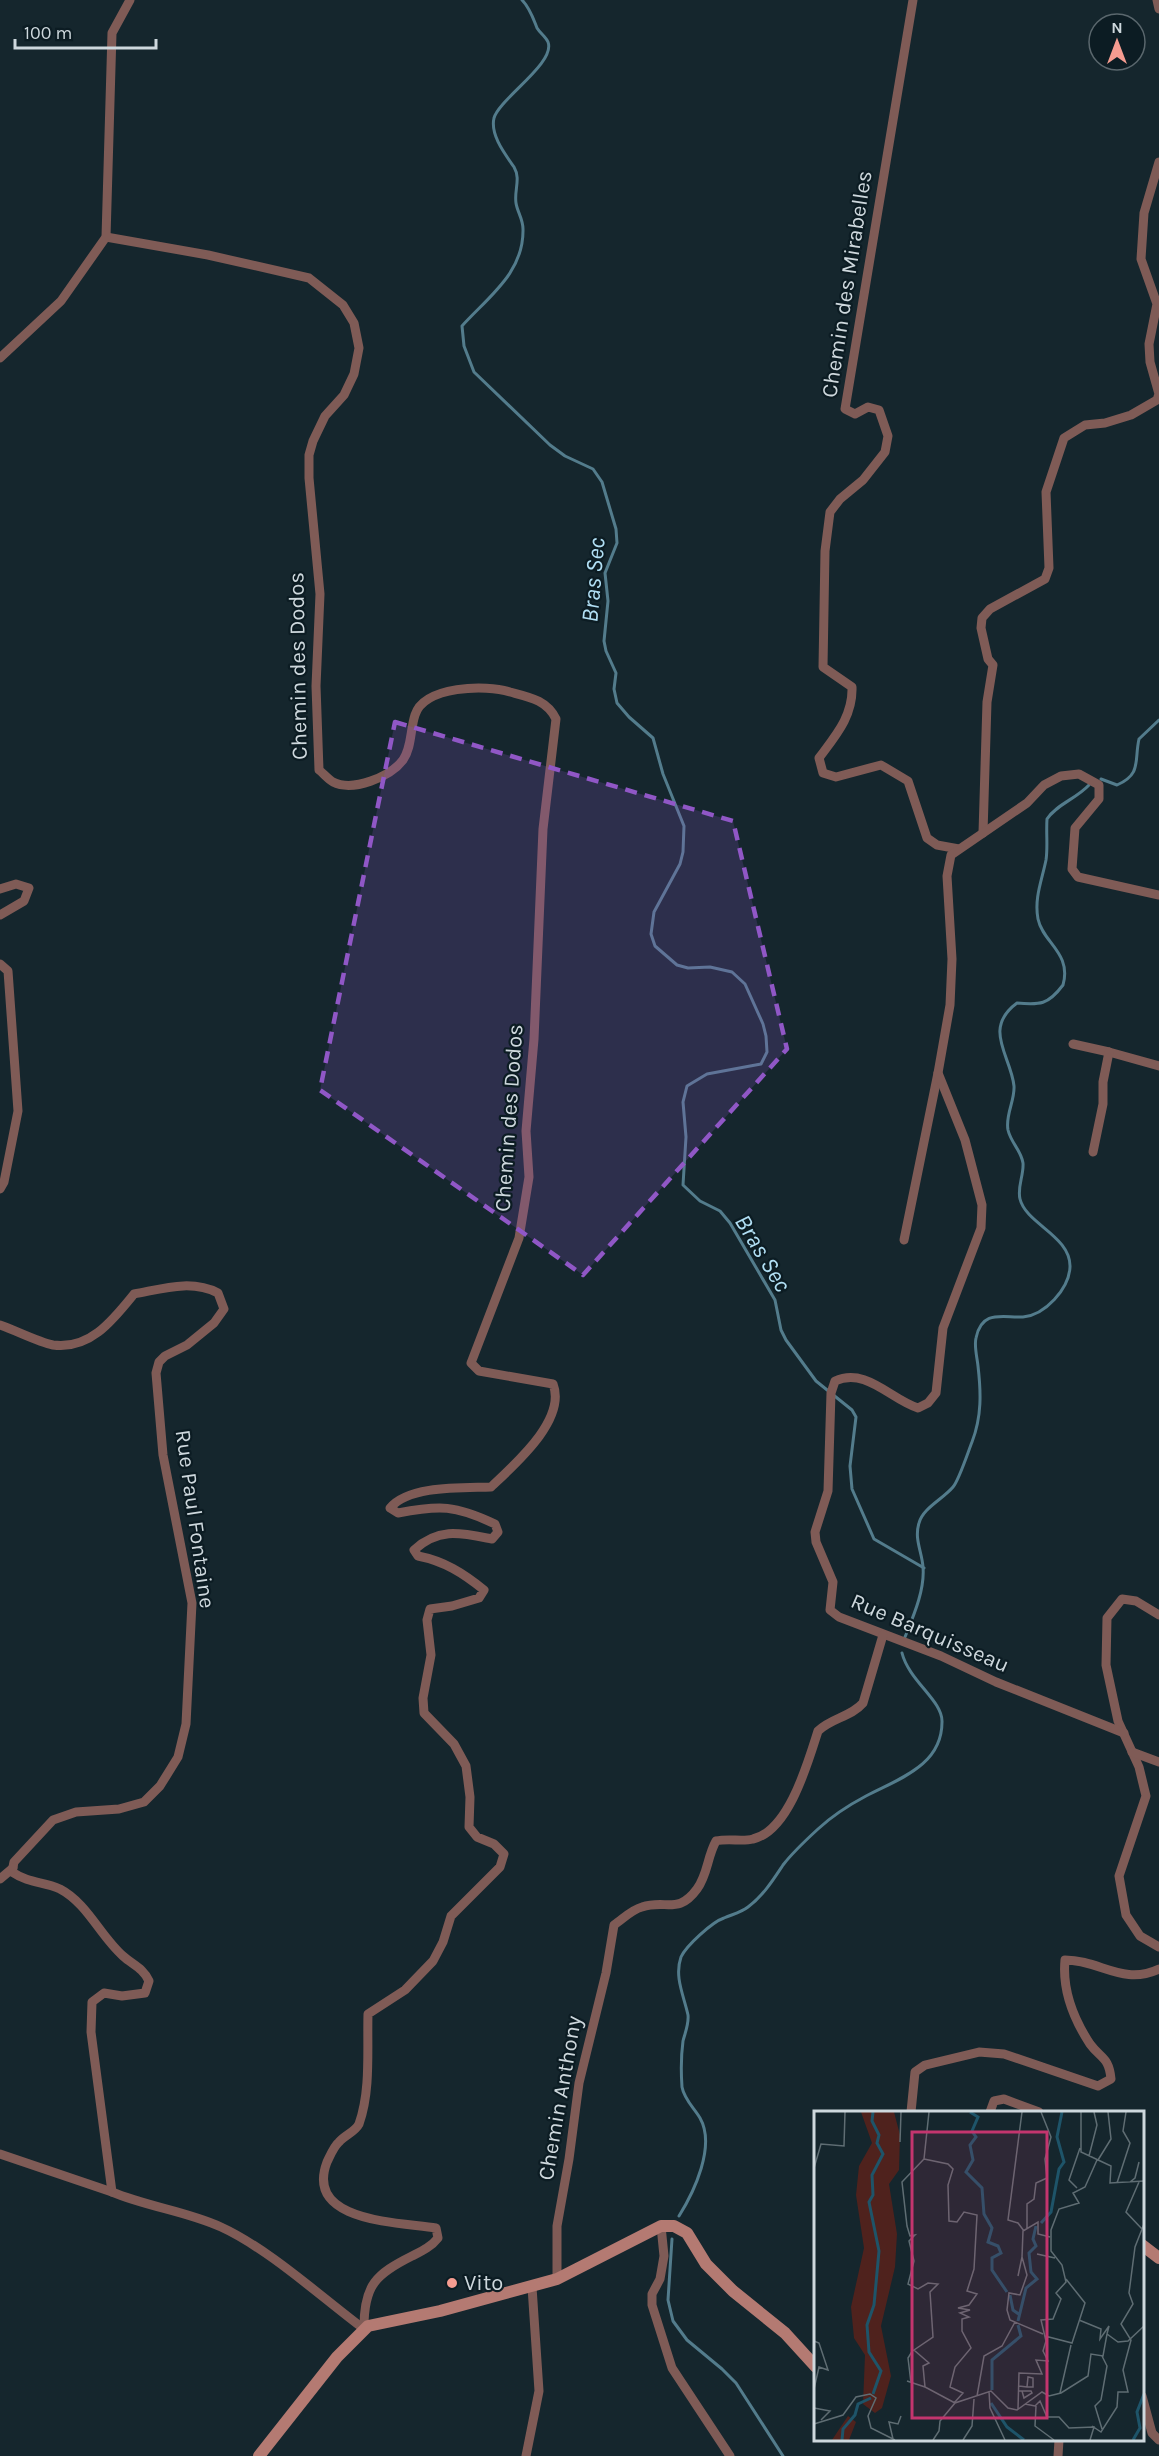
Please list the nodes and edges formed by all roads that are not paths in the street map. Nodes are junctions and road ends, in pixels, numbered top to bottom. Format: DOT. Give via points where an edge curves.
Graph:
graph roads {
  1 [pos="130,0"];
  2 [pos="913,0"];
  3 [pos="1157,0"];
  4 [pos="1159,9"];
  5 [pos="1159,162"];
  6 [pos="106,237"];
  7 [pos="0,358"];
  8 [pos="983,833"];
  9 [pos="959,849"];
  10 [pos="0,889"];
  11 [pos="1159,895"];
  12 [pos="0,915"];
  13 [pos="0,964"];
  14 [pos="1073,1044"];
  15 [pos="1109,1052"];
  16 [pos="1159,1066"];
  17 [pos="938,1073"];
  18 [pos="1093,1152"];
  19 [pos="0,1189"];
  20 [pos="904,1240"];
  21 [pos="0,1324"];
  22 [pos="1159,1616"];
  23 [pos="883,1635"];
  24 [pos="1124,1733"];
  25 [pos="1132,1752"];
  26 [pos="1159,1762"];
  27 [pos="13,1868"];
  28 [pos="0,1879"];
  29 [pos="1159,1947"];
  30 [pos="1159,1969"];
  31 [pos="910,2111"];
  32 [pos="990,2111"];
  33 [pos="1036,2111"];
  34 [pos="0,2154"];
  35 [pos="112,2192"];
  36 [pos="661,2226"];
  37 [pos="1144,2246"];
  38 [pos="1159,2258"];
  39 [pos="557,2279"];
  40 [pos="532,2287"];
  41 [pos="366,2327"];
  42 [pos="814,2365"];
  43 [pos="1144,2400"];
  44 [pos="1159,2440"];
  45 [pos="1059,2441"];
  46 [pos="259,2456"];
  47 [pos="526,2456"];
  48 [pos="730,2456"];
  49 [pos="1058,2456"];
  1 -- 6 [label="street" via="112,33"];
  2 -- 9 [label="street, Chemin des Mirabelles" via="845,409 855,414 868,407 879,410 888,436 885,452 830,512 825,551 823,667 852,687 852,702 845,723 819,758 823,773 836,777 881,765 908,781 927,838 937,845"];
  3 -- 4 [label="street"];
  5 -- 8 [label="street" via="1144,213 1141,259 1157,304 1149,344 1159,394 1144,409 1085,426 1064,438 1046,492 1050,553 1045,579 990,609 982,618 983,638 993,665 987,702"];
  6 -- 7 [label="street" via="62,301"];
  6 -- 41 [label="street, Chemin des Dodos" via="309,278 343,305 354,323 359,348 354,374 344,395 325,416 309,455 320,594 316,686 319,770 333,782 351,786 385,774 402,760 415,713 446,691 466,687 502,689 536,699 551,709 555,718 543,829 526,1131 529,1177 519,1238 471,1363 479,1371 553,1384 557,1394 548,1425 491,1487 434,1490 398,1498 390,1508 398,1514 434,1507 470,1512 495,1524 498,1532 492,1539 438,1534 414,1550 418,1556 462,1572 484,1590 479,1598 430,1609 427,1620 431,1655 424,1713 454,1744 466,1766 469,1827 477,1838 494,1844 504,1854 500,1867 451,1916 433,1961 405,1990 368,2014 365,2104 358,2127 338,2142 327,2162 325,2191 351,2213 436,2228 438,2238 371,2284 366,2298"];
  8 -- 9 [label="street"];
  8 -- 11 [label="street" via="1027,803 1044,785 1061,776 1079,774 1099,785 1099,799 1075,828 1072,869 1078,877"];
  9 -- 17 [label="street" via="951,855 947,876 952,959 950,1005"];
  10 -- 12 [label="street" via="16,884 29,888 24,901"];
  13 -- 19 [label="street" via="8,971 18,1111"];
  14 -- 15 [label="street"];
  15 -- 16 [label="street"];
  15 -- 18 [label="street"];
  17 -- 20 [label="street"];
  17 -- 23 [label="street, Rue Barquisseau" via="965,1140 981,1205 981,1228 943,1328 936,1393 928,1403 918,1408 906,1404 862,1379 846,1376 835,1381 831,1393 828,1491 815,1532 833,1582 830,1610"];
  21 -- 27 [label="street, Rue Paul Fontaine" via="53,1344 82,1342 110,1324 134,1294 189,1284 218,1293 224,1308 214,1323 165,1356 156,1373 163,1455 192,1604 186,1724 178,1757 160,1786 144,1802 119,1809 76,1812 52,1820 14,1862"];
  22 -- 24 [label="street" via="1136,1601 1122,1599 1107,1617 1106,1665"];
  23 -- 24 [label="street, Rue Barquisseau"];
  23 -- 39 [label="street, Chemin Anthony" via="864,1703 857,1711 818,1731 797,1793 768,1833 753,1840 716,1841 705,1877 681,1905 643,1906 614,1925 579,2083 556,2226"];
  24 -- 25 [label="street"];
  25 -- 26 [label="street"];
  25 -- 29 [label="street" via="1146,1796 1119,1876 1126,1915 1140,1936"];
  27 -- 28 [label="street"];
  27 -- 35 [label="street" via="12,1872 25,1881 59,1889 79,1905 124,1958 145,1971 149,1981 145,1993 104,1993 90,2008"];
  30 -- 31 [label="street" via="1130,1977 1080,1960 1065,1960 1063,1981 1073,2013 1091,2045 1110,2065 1112,2079 1098,2086 1004,2054 979,2052 925,2065 915,2072"];
  32 -- 33 [label="street" via="994,2101 1004,2099"];
  34 -- 35 [label="street"];
  35 -- 41 [label="street" via="192,2215 224,2229"];
  36 -- 39 [label="main road"];
  36 -- 42 [label="main road" via="674,2226 687,2233 713,2271 785,2333"];
  36 -- 48 [label="street" via="664,2256 652,2305 672,2368"];
  37 -- 38 [label="main road"];
  39 -- 40 [label="main road"];
  40 -- 41 [label="main road"];
  40 -- 47 [label="street" via="539,2391"];
  41 -- 46 [label="main road" via="337,2357"];
  43 -- 44 [label="street" via="1152,2433"];
  45 -- 49 [label="street"];
}
